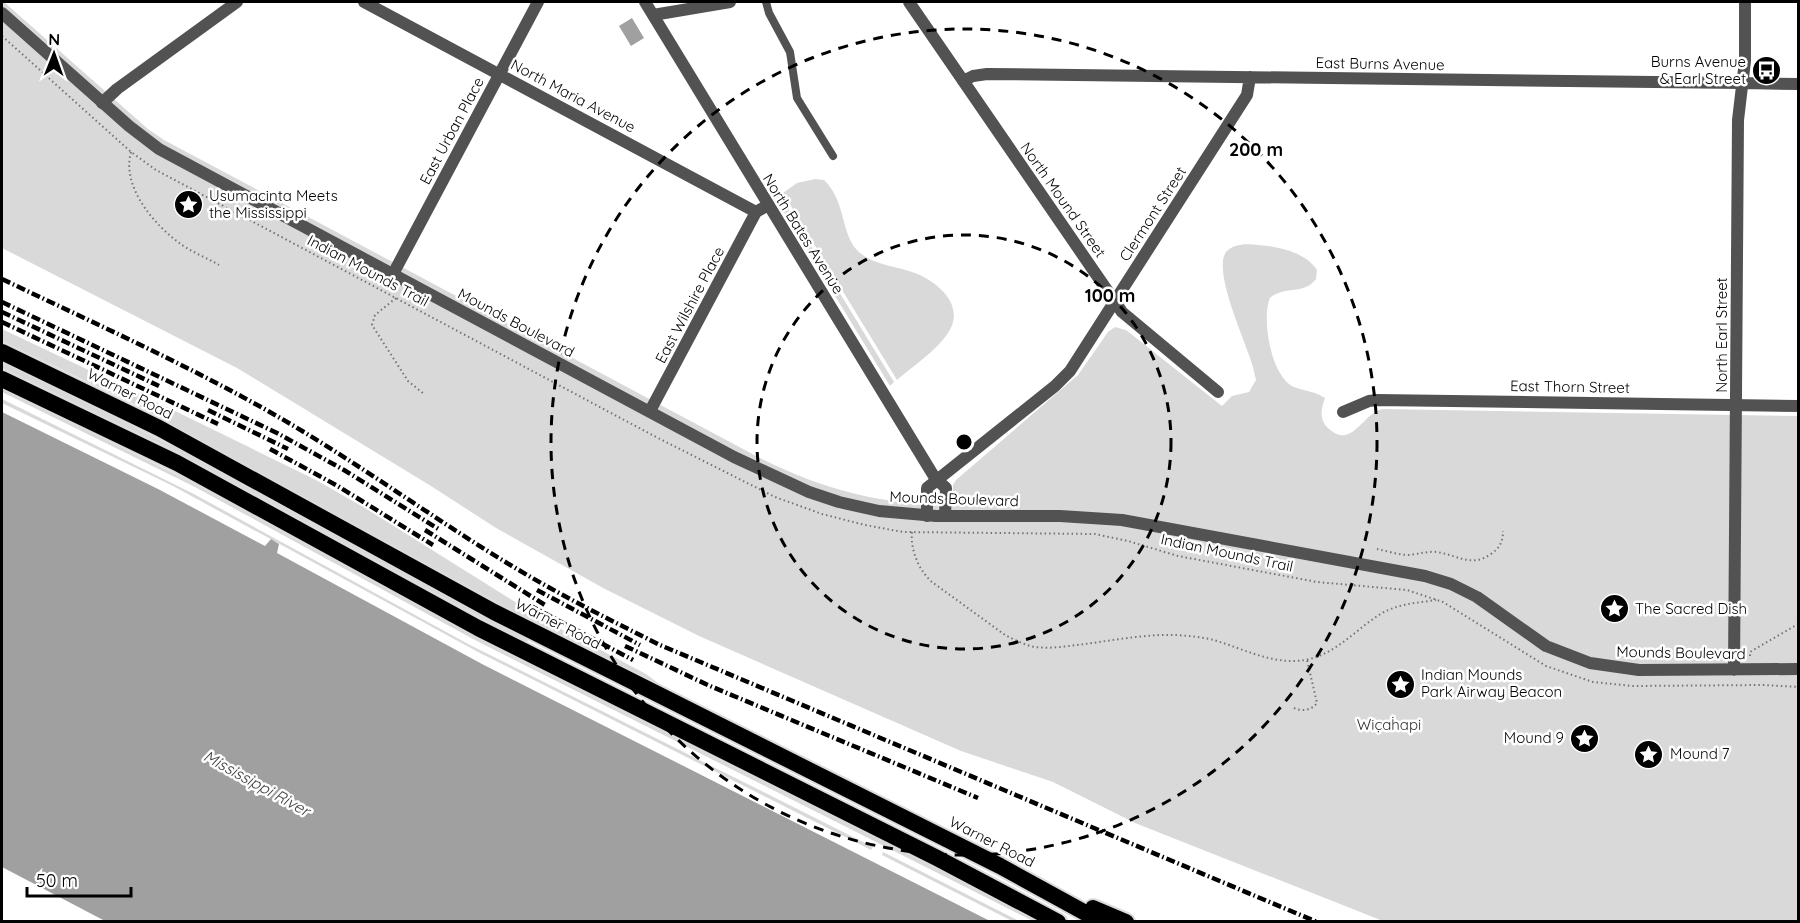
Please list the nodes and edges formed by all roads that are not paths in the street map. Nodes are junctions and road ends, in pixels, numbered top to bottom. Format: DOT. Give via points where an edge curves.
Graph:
graph roads {
  1 [pos="237,2"];
  2 [pos="364,2"];
  3 [pos="538,2"];
  4 [pos="645,2"];
  5 [pos="730,2"];
  6 [pos="766,2"];
  7 [pos="909,2"];
  8 [pos="1745,2"];
  9 [pos="2,14"];
  10 [pos="653,15"];
  11 [pos="500,74"];
  12 [pos="1250,77"];
  13 [pos="963,81"];
  14 [pos="1742,83"];
  15 [pos="1798,84"];
  16 [pos="102,103"];
  17 [pos="833,156"];
  18 [pos="768,205"];
  19 [pos="756,212"];
  20 [pos="393,274"];
  21 [pos="1115,302"];
  22 [pos="2,352"];
  23 [pos="2,379"];
  24 [pos="1218,392"];
  25 [pos="1736,405"];
  26 [pos="1798,406"];
  27 [pos="650,411"];
  28 [pos="1343,412"];
  29 [pos="937,482"];
  30 [pos="927,516"];
  31 [pos="945,516"];
  32 [pos="1734,669"];
  33 [pos="1798,669"];
  34 [pos="1027,879"];
  35 [pos="1058,921"];
  36 [pos="1102,921"];
  37 [pos="1126,921"];
  1 -- 16 [label="street" via="118,87"];
  2 -- 11 [label="street, North Maria Avenue"];
  3 -- 11 [label="street, East Urban Place"];
  4 -- 10 [label="street, North Bates Avenue"];
  5 -- 10 [label="street"];
  6 -- 17 [label="lane" via="790,52 797,98"];
  7 -- 13 [label="street, North Mound Street"];
  8 -- 14 [label="street, North Earl Street"];
  9 -- 16 [label="street, Mounds Boulevard"];
  10 -- 18 [label="street, North Bates Avenue"];
  11 -- 19 [label="street, North Maria Avenue"];
  11 -- 20 [label="street, East Urban Place"];
  12 -- 13 [label="street, East Burns Avenue" via="987,74"];
  12 -- 14 [label="street, East Burns Avenue"];
  12 -- 21 [label="street, Clermont Street" via="1247,95"];
  13 -- 21 [label="street, North Mound Street"];
  14 -- 15 [label="street, East Burns Avenue"];
  14 -- 25 [label="street, North Earl Street" via="1738,120"];
  16 -- 20 [label="street, Mounds Boulevard" via="159,149"];
  18 -- 19 [label="street"];
  18 -- 29 [label="street, North Bates Avenue"];
  19 -- 27 [label="street, East Wilshire Place"];
  20 -- 27 [label="street, Mounds Boulevard"];
  21 -- 24 [label="street, North Mound Street" via="1130,320"];
  21 -- 29 [label="street, Clermont Street" via="1063,379"];
  22 -- 34 [label="highway, Warner Road" via="159,428 542,637"];
  23 -- 35 [label="highway" via="177,463 478,628"];
  25 -- 26 [label="street, East Thorn Street"];
  25 -- 28 [label="street, East Thorn Street" via="1377,400"];
  25 -- 32 [label="street, North Earl Street"];
  27 -- 30 [label="street, Mounds Boulevard" via="809,492 867,508"];
  29 -- 30 [label="street, Clermont Street" via="927,488"];
  29 -- 31 [label="street" via="946,488"];
  30 -- 31 [label="street, Mounds Boulevard"];
  31 -- 32 [label="street, Mounds Boulevard" via="1122,520 1425,576 1469,593 1539,643 1581,661 1639,670"];
  32 -- 33 [label="street, Mounds Boulevard"];
  34 -- 36 [label="highway, Warner Road"];
  34 -- 37 [label="highway"];
}
